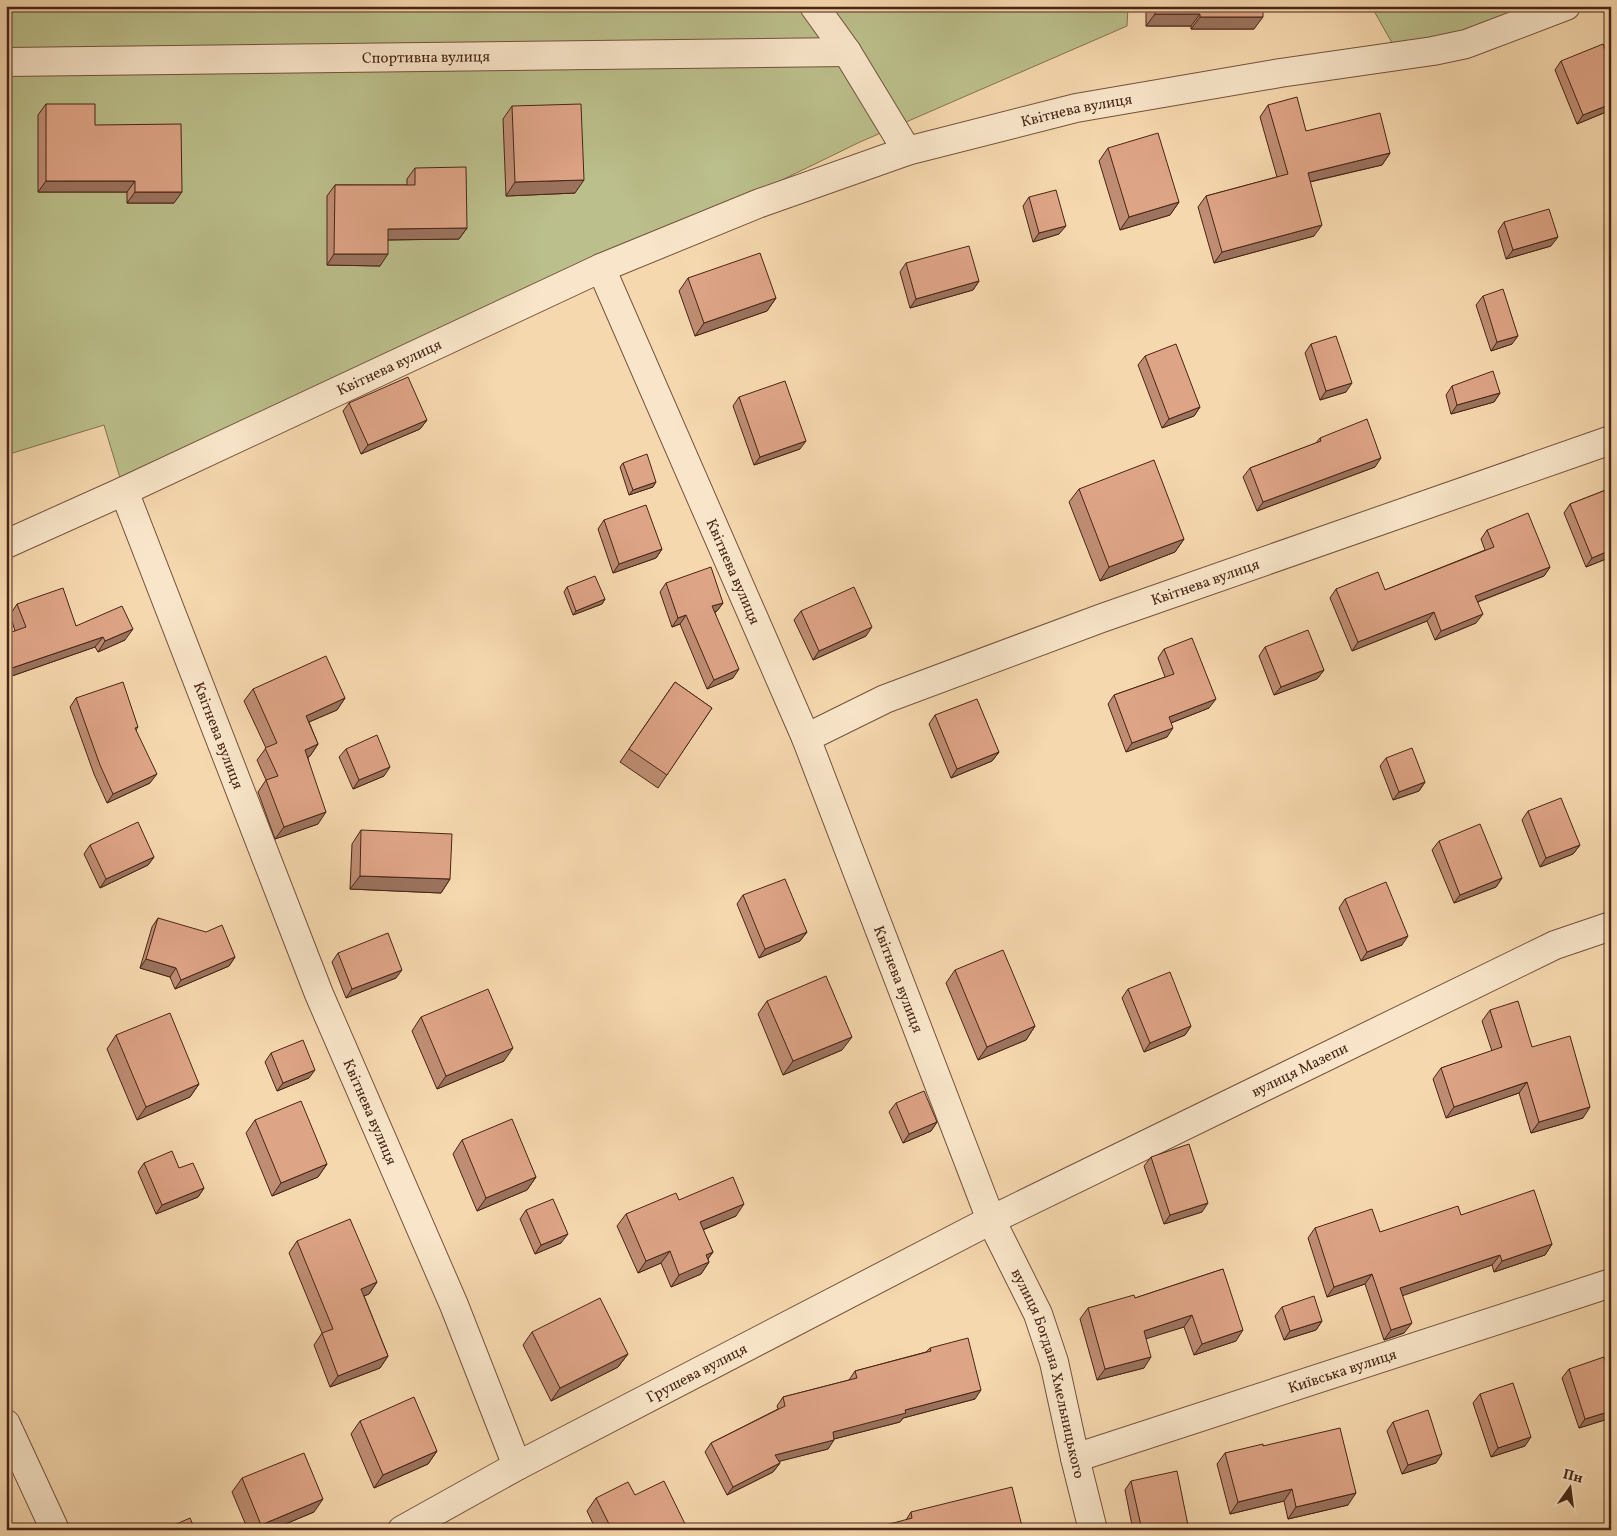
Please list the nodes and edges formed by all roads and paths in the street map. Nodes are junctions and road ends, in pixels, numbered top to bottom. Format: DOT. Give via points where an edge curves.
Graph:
graph roads {
  1 [pos="814,6"];
  2 [pos="1566,6"];
  3 [pos="847,52"];
  4 [pos="6,62"];
  5 [pos="907,151"];
  6 [pos="601,268"];
  7 [pos="1611,440"];
  8 [pos="124,491"];
  9 [pos="6,544"];
  10 [pos="806,738"];
  11 [pos="1611,926"];
  12 [pos="992,1220"];
  13 [pos="1611,1283"];
  14 [pos="6,1424"];
  15 [pos="1075,1458"];
  16 [pos="517,1466"];
  17 [pos="55,1530"];
  18 [pos="402,1530"];
  19 [pos="1093,1530"];
  1 -- 3 [label="street"];
  2 -- 5 [label="street, Квітнева вулиця" via="1466,44 1076,108"];
  3 -- 4 [label="street, Спортивна вулиця"];
  3 -- 5 [label="street"];
  5 -- 6 [label="street, Квітнева вулиця" via="760,203"];
  6 -- 8 [label="street, Квітнева вулиця"];
  6 -- 10 [label="street, Квітнева вулиця"];
  7 -- 10 [label="street, Квітнева вулиця" via="1102,618 885,699"];
  8 -- 9 [label="street"];
  8 -- 16 [label="street, Квітнева вулиця" via="319,994 454,1305"];
  10 -- 12 [label="street, Квітнева вулиця"];
  11 -- 12 [label="street, вулиця Мазепи" via="1555,945"];
  12 -- 15 [label="street, вулиця Богдана Хмельницького" via="1038,1314 1054,1362"];
  12 -- 16 [label="street, Грушева вулиця"];
  13 -- 15 [label="street, Київська вулиця"];
  14 -- 17 [label="street"];
  15 -- 19 [label="street, вулиця Богдана Хмельницького"];
  16 -- 18 [label="street, Грушева вулиця"];
}
